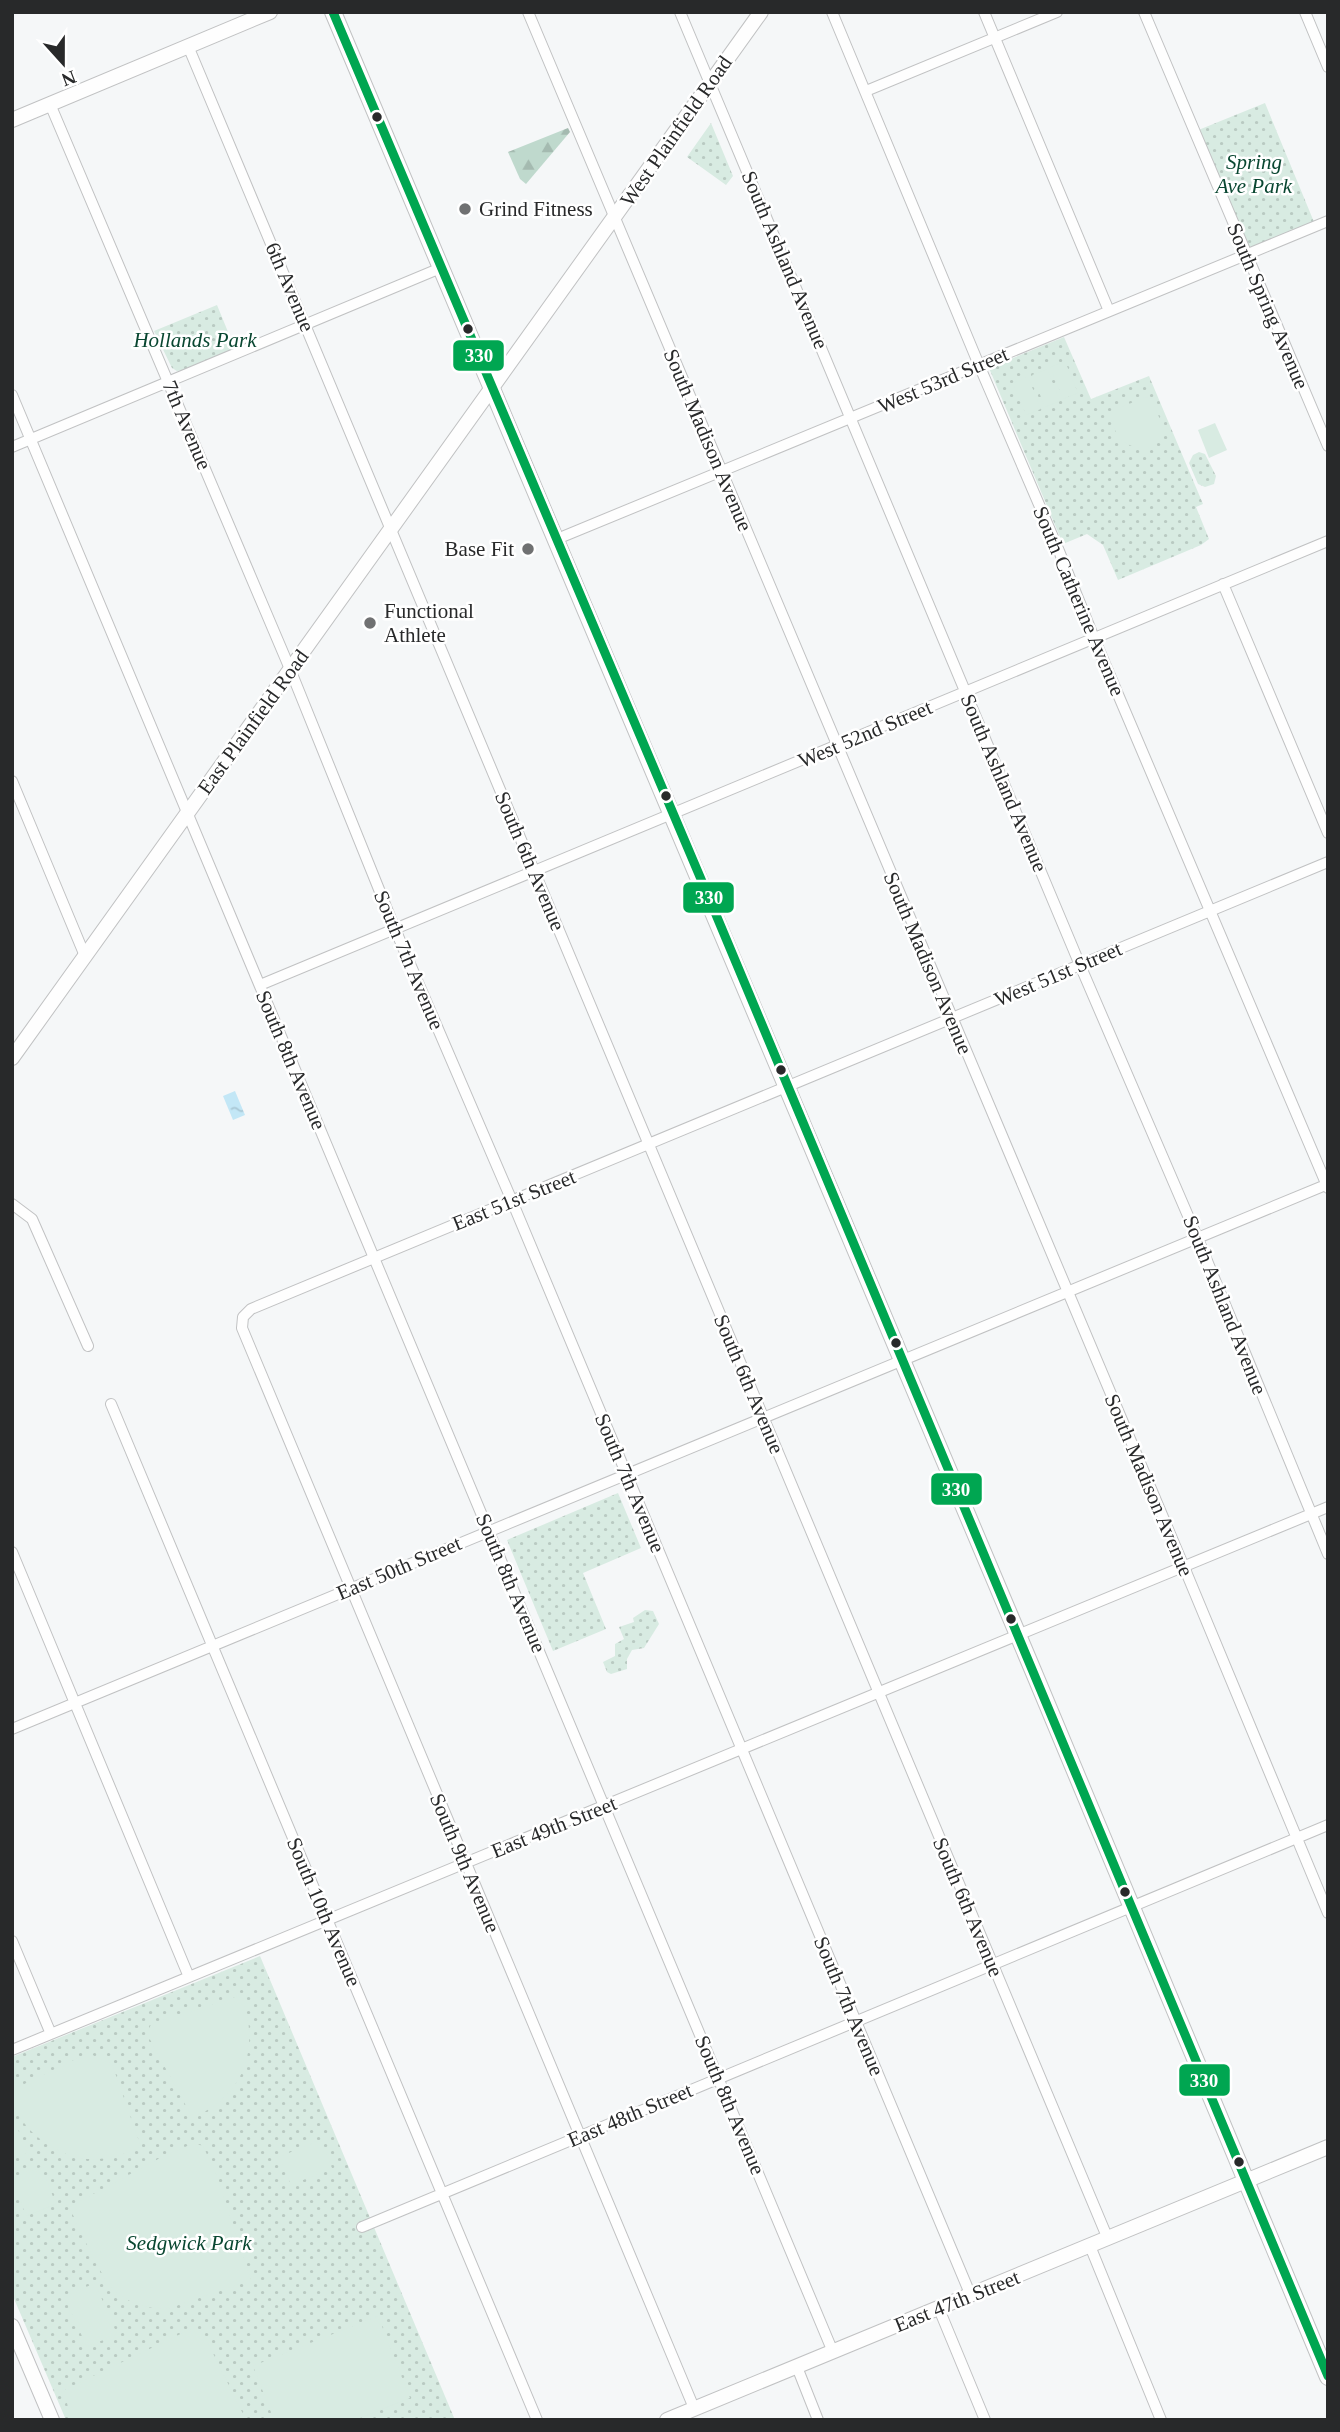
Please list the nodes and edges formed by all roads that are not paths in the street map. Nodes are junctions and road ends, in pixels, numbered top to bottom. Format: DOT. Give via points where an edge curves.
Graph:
graph roads {
  1 [pos="270,12"];
  2 [pos="333,12"];
  3 [pos="528,12"];
  4 [pos="680,12"];
  5 [pos="761,12"];
  6 [pos="832,12"];
  7 [pos="984,12"];
  8 [pos="1057,12"];
  9 [pos="1144,12"];
  10 [pos="1305,12"];
  11 [pos="995,38"];
  12 [pos="188,46"];
  13 [pos="1328,67"];
  14 [pos="710,83"];
  15 [pos="866,91"];
  16 [pos="50,104"];
  17 [pos="12,120"];
  18 [pos="615,218"];
  19 [pos="1328,220"];
  20 [pos="1246,254"];
  21 [pos="443,267"];
  22 [pos="1109,311"];
  23 [pos="305,325"];
  24 [pos="979,365"];
  25 [pos="168,382"];
  26 [pos="493,385"];
  27 [pos="12,395"];
  28 [pos="851,418"];
  29 [pos="31,439"];
  30 [pos="1328,446"];
  31 [pos="12,447"];
  32 [pos="721,471"];
  33 [pos="391,528"];
  34 [pos="557,539"];
  35 [pos="1328,541"];
  36 [pos="1223,584"];
  37 [pos="1094,638"];
  38 [pos="290,670"];
  39 [pos="965,692"];
  40 [pos="836,746"];
  41 [pos="12,781"];
  42 [pos="673,813"];
  43 [pos="187,814"];
  44 [pos="1328,833"];
  45 [pos="1328,862"];
  46 [pos="534,870"];
  47 [pos="1211,911"];
  48 [pos="395,929"];
  49 [pos="85,957"];
  50 [pos="1080,965"];
  51 [pos="260,985"];
  52 [pos="952,1018"];
  53 [pos="12,1058"];
  54 [pos="788,1086"];
  55 [pos="649,1144"];
  56 [pos="1327,1185"];
  57 [pos="512,1201"];
  58 [pos="12,1204"];
  59 [pos="1198,1239"];
  60 [pos="374,1258"];
  61 [pos="1068,1291"];
  62 [pos="243,1317"];
  63 [pos="88,1346"];
  64 [pos="902,1359"];
  65 [pos="111,1404"];
  66 [pos="763,1417"];
  67 [pos="626,1474"];
  68 [pos="1328,1507"];
  69 [pos="1311,1514"];
  70 [pos="489,1531"];
  71 [pos="12,1552"];
  72 [pos="1328,1554"];
  73 [pos="1184,1567"];
  74 [pos="349,1589"];
  75 [pos="1018,1635"];
  76 [pos="213,1645"];
  77 [pos="879,1693"];
  78 [pos="76,1703"];
  79 [pos="12,1729"];
  80 [pos="742,1749"];
  81 [pos="604,1806"];
  82 [pos="1328,1825"];
  83 [pos="1295,1838"];
  84 [pos="465,1863"];
  85 [pos="1132,1907"];
  86 [pos="1328,1913"];
  87 [pos="327,1920"];
  88 [pos="12,1941"];
  89 [pos="993,1965"];
  90 [pos="189,1977"];
  91 [pos="856,2021"];
  92 [pos="51,2034"];
  93 [pos="12,2050"];
  94 [pos="719,2079"];
  95 [pos="580,2136"];
  96 [pos="1328,2147"];
  97 [pos="1247,2182"];
  98 [pos="443,2193"];
  99 [pos="362,2227"];
  100 [pos="1108,2239"];
  101 [pos="1090,2246"];
  102 [pos="971,2295"];
  103 [pos="939,2309"];
  104 [pos="12,2326"];
  105 [pos="833,2352"];
  106 [pos="797,2367"];
  107 [pos="1328,2376"];
  108 [pos="694,2409"];
  109 [pos="52,2420"];
  110 [pos="537,2420"];
  111 [pos="667,2420"];
  112 [pos="818,2420"];
  113 [pos="985,2420"];
  114 [pos="1161,2420"];
  1 -- 12 [label="main road"];
  2 -- 21 [label="main road"];
  3 -- 18 [label="street, South Madison Avenue"];
  4 -- 14 [label="street, South Ashland Avenue"];
  5 -- 14 [label="main road, West Plainfield Road"];
  6 -- 15 [label="street, South Catherine Avenue"];
  7 -- 11 [label="street"];
  8 -- 11 [label="street"];
  9 -- 20 [label="street, South Spring Avenue"];
  10 -- 13 [label="street"];
  11 -- 15 [label="street"];
  11 -- 22 [label="street"];
  12 -- 16 [label="main road"];
  12 -- 23 [label="street, 6th Avenue"];
  14 -- 18 [label="main road, West Plainfield Road"];
  14 -- 28 [label="street, South Ashland Avenue"];
  15 -- 24 [label="street, South Catherine Avenue"];
  16 -- 17 [label="main road"];
  16 -- 25 [label="street, 7th Avenue"];
  18 -- 26 [label="main road, West Plainfield Road"];
  18 -- 32 [label="street, South Madison Avenue"];
  19 -- 20 [label="street, West 53rd Street"];
  20 -- 22 [label="street, West 53rd Street"];
  20 -- 30 [label="street, South Spring Avenue"];
  21 -- 23 [label="street"];
  21 -- 26 [label="main road"];
  22 -- 24 [label="street, West 53rd Street"];
  23 -- 25 [label="street"];
  23 -- 33 [label="street, 6th Avenue"];
  24 -- 28 [label="street, West 53rd Street"];
  24 -- 37 [label="street, South Catherine Avenue"];
  25 -- 29 [label="street"];
  25 -- 38 [label="street, 7th Avenue"];
  26 -- 33 [label="main road, East Plainfield Road"];
  26 -- 34 [label="main road"];
  27 -- 29 [label="street, South 8th Avenue"];
  28 -- 32 [label="street, West 53rd Street"];
  28 -- 39 [label="street, South Ashland Avenue"];
  29 -- 31 [label="street"];
  29 -- 43 [label="street, South 8th Avenue"];
  32 -- 34 [label="street, West 53rd Street"];
  32 -- 40 [label="street, South Madison Avenue"];
  33 -- 38 [label="main road, East Plainfield Road"];
  33 -- 46 [label="street, South 6th Avenue"];
  34 -- 42 [label="main road"];
  35 -- 36 [label="street, West 52nd Street"];
  36 -- 37 [label="street, West 52nd Street"];
  36 -- 44 [label="street"];
  37 -- 39 [label="street, West 52nd Street"];
  37 -- 47 [label="street, South Catherine Avenue"];
  38 -- 43 [label="main road, East Plainfield Road"];
  38 -- 48 [label="street, South 7th Avenue"];
  39 -- 40 [label="street, West 52nd Street"];
  39 -- 50 [label="street, South Ashland Avenue"];
  40 -- 42 [label="street, West 52nd Street"];
  40 -- 52 [label="street, South Madison Avenue"];
  41 -- 49 [label="street"];
  42 -- 46 [label="street, West 52nd Street"];
  42 -- 54 [label="main road"];
  43 -- 49 [label="main road, East Plainfield Road"];
  43 -- 51 [label="street, South 8th Avenue"];
  45 -- 47 [label="street, West 51st Street"];
  46 -- 48 [label="street, West 52nd Street"];
  46 -- 55 [label="street, South 6th Avenue"];
  47 -- 50 [label="street, West 51st Street"];
  47 -- 56 [label="street, South Catherine Avenue"];
  48 -- 51 [label="street, West 52nd Street"];
  48 -- 57 [label="street, South 7th Avenue"];
  49 -- 53 [label="main road, East Plainfield Road"];
  50 -- 52 [label="street, West 51st Street"];
  50 -- 59 [label="street, South Ashland Avenue"];
  51 -- 60 [label="street, South 8th Avenue"];
  52 -- 54 [label="street, West 51st Street"];
  52 -- 61 [label="street, South Madison Avenue"];
  54 -- 55 [label="street, East 51st Street"];
  54 -- 64 [label="main road"];
  55 -- 57 [label="street, East 51st Street"];
  55 -- 66 [label="street, South 6th Avenue"];
  56 -- 59 [label="street, East 50th Street"];
  57 -- 60 [label="street, East 51st Street"];
  57 -- 67 [label="street, South 7th Avenue"];
  58 -- 63 [label="street" via="32,1219"];
  59 -- 61 [label="street, East 50th Street"];
  59 -- 69 [label="street, South Ashland Avenue"];
  60 -- 62 [label="street, East 51st Street" via="251,1309"];
  60 -- 70 [label="street, South 8th Avenue"];
  61 -- 64 [label="street, East 50th Street"];
  61 -- 73 [label="street, South Madison Avenue"];
  62 -- 74 [label="street, South 9th Avenue" via="242,1328"];
  64 -- 66 [label="street, East 50th Street"];
  64 -- 75 [label="main road"];
  65 -- 76 [label="street, South 10th Avenue"];
  66 -- 67 [label="street, East 50th Street"];
  66 -- 77 [label="street, South 6th Avenue"];
  67 -- 70 [label="street, East 50th Street"];
  67 -- 80 [label="street, South 7th Avenue"];
  68 -- 69 [label="street, East 49th Street"];
  69 -- 72 [label="street, South Ashland Avenue"];
  69 -- 73 [label="street, East 49th Street"];
  70 -- 74 [label="street, East 50th Street"];
  70 -- 81 [label="street, South 8th Avenue"];
  71 -- 78 [label="street"];
  73 -- 75 [label="street, East 49th Street"];
  73 -- 83 [label="street, South Madison Avenue"];
  74 -- 76 [label="street, East 50th Street"];
  74 -- 84 [label="street, South 9th Avenue"];
  75 -- 77 [label="street, East 49th Street"];
  75 -- 85 [label="main road"];
  76 -- 78 [label="street, East 50th Street"];
  76 -- 87 [label="street, South 10th Avenue"];
  77 -- 80 [label="street, East 49th Street"];
  77 -- 89 [label="street, South 6th Avenue"];
  78 -- 79 [label="street, East 50th Street"];
  78 -- 90 [label="street"];
  80 -- 81 [label="street, East 49th Street"];
  80 -- 91 [label="street, South 7th Avenue"];
  81 -- 84 [label="street, East 49th Street"];
  81 -- 94 [label="street, South 8th Avenue"];
  82 -- 83 [label="street, East 48th Street"];
  83 -- 85 [label="street, East 48th Street"];
  83 -- 86 [label="street, South Madison Avenue"];
  84 -- 87 [label="street, East 49th Street"];
  84 -- 95 [label="street, South 9th Avenue"];
  85 -- 89 [label="street, East 48th Street"];
  85 -- 97 [label="main road"];
  87 -- 90 [label="street, East 49th Street"];
  87 -- 98 [label="street, South 10th Avenue"];
  88 -- 92 [label="street"];
  89 -- 91 [label="street, East 48th Street"];
  89 -- 100 [label="street, South 6th Avenue"];
  90 -- 92 [label="street, East 49th Street"];
  91 -- 94 [label="street, East 48th Street"];
  91 -- 102 [label="street, South 7th Avenue"];
  92 -- 93 [label="street, East 49th Street"];
  94 -- 95 [label="street, East 48th Street"];
  94 -- 105 [label="street, South 8th Avenue"];
  95 -- 98 [label="street, East 48th Street"];
  95 -- 108 [label="street, South 9th Avenue"];
  96 -- 97 [label="main road, East 47th Street"];
  97 -- 100 [label="main road, East 47th Street"];
  97 -- 107 [label="main road"];
  98 -- 99 [label="street, East 48th Street"];
  98 -- 110 [label="street, South 10th Avenue"];
  100 -- 101 [label="main road, East 47th Street"];
  101 -- 102 [label="main road, East 47th Street"];
  101 -- 114 [label="street"];
  102 -- 103 [label="main road, East 47th Street"];
  103 -- 105 [label="main road, East 47th Street"];
  103 -- 113 [label="street"];
  104 -- 109 [label="main road"];
  105 -- 106 [label="main road, East 47th Street"];
  106 -- 108 [label="main road, East 47th Street"];
  106 -- 112 [label="street"];
  108 -- 111 [label="main road, East 47th Street"];
}
